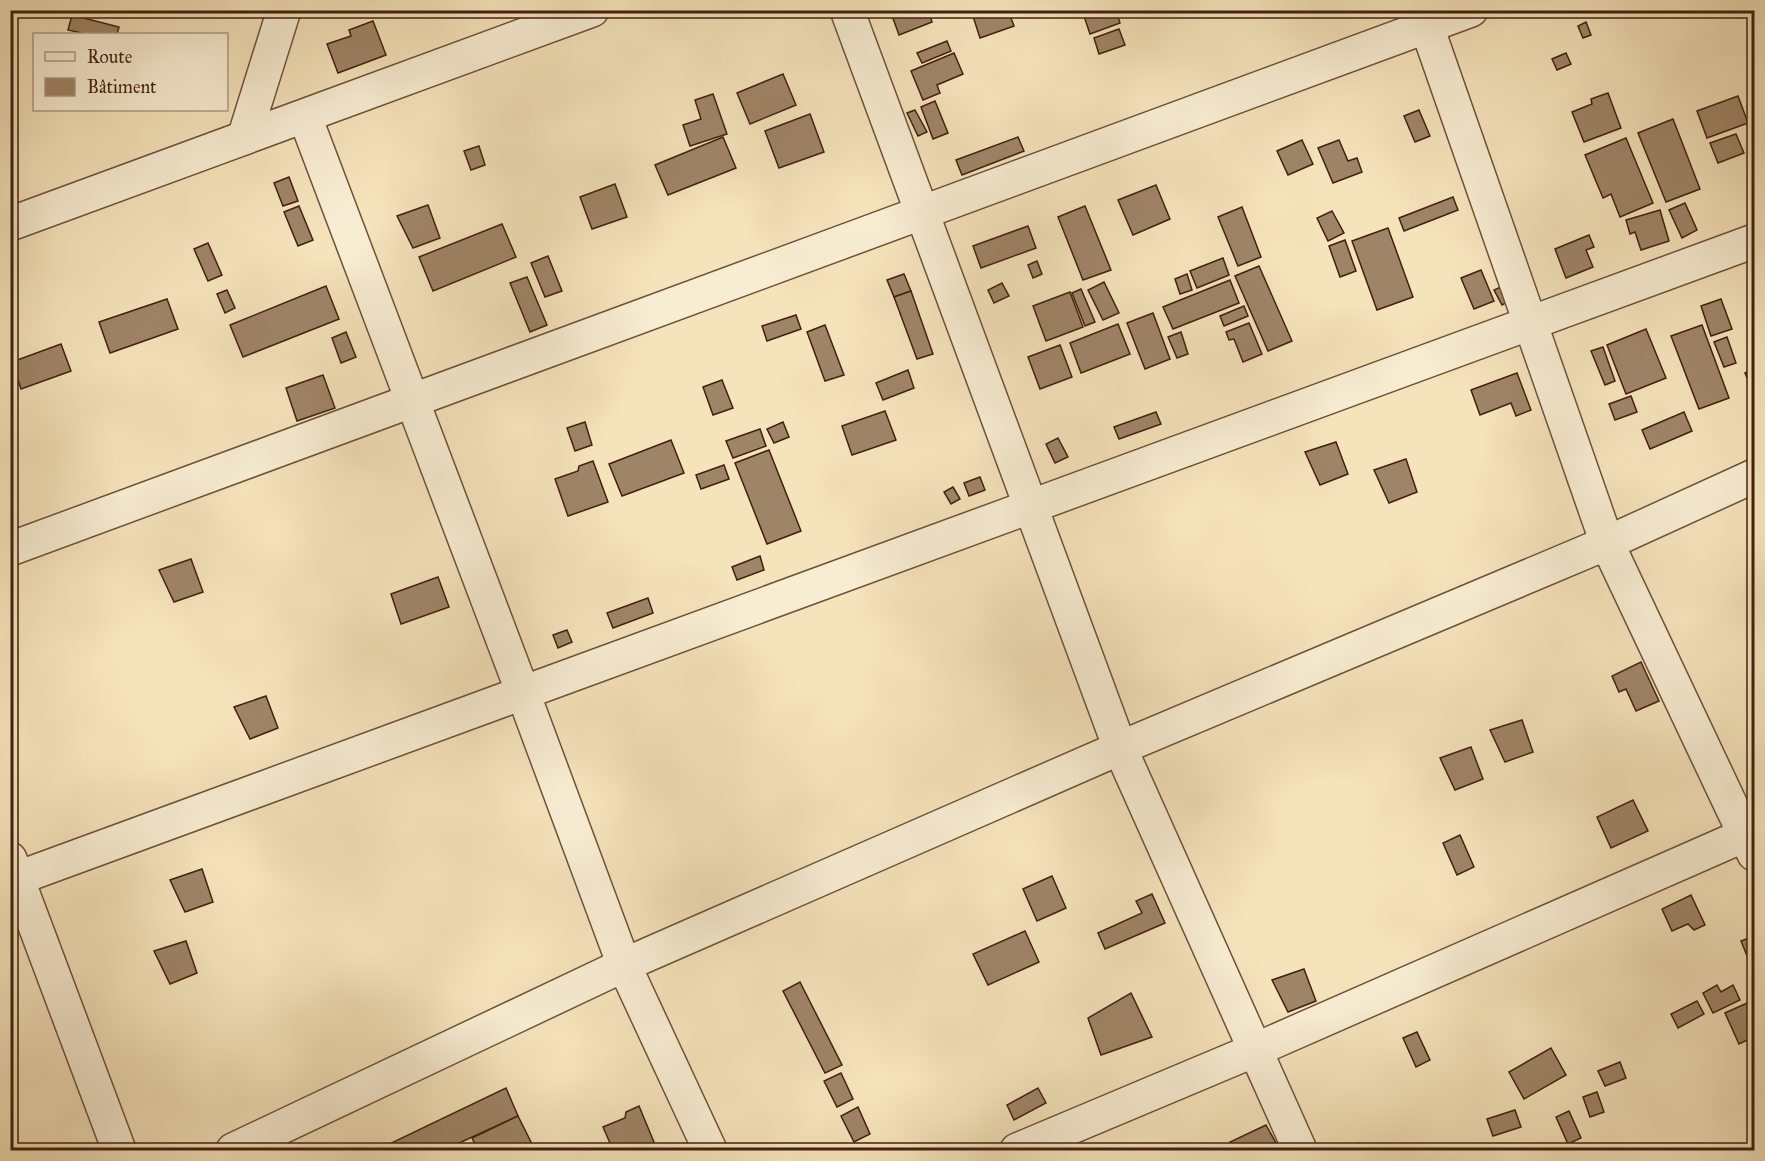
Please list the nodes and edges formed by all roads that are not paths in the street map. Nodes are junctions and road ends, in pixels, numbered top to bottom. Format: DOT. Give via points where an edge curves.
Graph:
graph roads {
  1 [pos="284,10"];
  2 [pos="592,10"];
  3 [pos="847,10"];
  4 [pos="1471,10"];
  5 [pos="1424,19"];
  6 [pos="306,117"];
  7 [pos="244,138"];
  8 [pos="922,213"];
  9 [pos="10,224"];
  10 [pos="1755,241"];
  11 [pos="1530,323"];
  12 [pos="412,401"];
  13 [pos="1755,476"];
  14 [pos="1031,506"];
  15 [pos="1607,543"];
  16 [pos="10,549"];
  17 [pos="523,693"];
  18 [pos="1120,748"];
  19 [pos="1751,840"];
  20 [pos="13,873"];
  21 [pos="624,965"];
  22 [pos="1256,1050"];
  23 [pos="119,1150"];
  24 [pos="233,1150"];
  25 [pos="710,1150"];
  26 [pos="1017,1150"];
  27 [pos="1300,1150"];
  1 -- 7 [label="street"];
  2 -- 6 [label="street"];
  3 -- 8 [label="street"];
  4 -- 5 [label="street"];
  5 -- 8 [label="street"];
  5 -- 11 [label="street"];
  6 -- 7 [label="street"];
  6 -- 12 [label="street"];
  7 -- 9 [label="street"];
  8 -- 12 [label="street"];
  8 -- 14 [label="street"];
  10 -- 11 [label="street"];
  11 -- 14 [label="street"];
  11 -- 15 [label="street"];
  12 -- 16 [label="street"];
  12 -- 17 [label="street"];
  13 -- 15 [label="street"];
  14 -- 17 [label="street"];
  14 -- 18 [label="street"];
  15 -- 18 [label="street"];
  15 -- 19 [label="street"];
  17 -- 20 [label="street"];
  17 -- 21 [label="street"];
  18 -- 21 [label="street"];
  18 -- 22 [label="street"];
  19 -- 22 [label="street"];
  20 -- 23 [label="street"];
  21 -- 24 [label="street"];
  21 -- 25 [label="street"];
  22 -- 26 [label="street"];
  22 -- 27 [label="street"];
}
